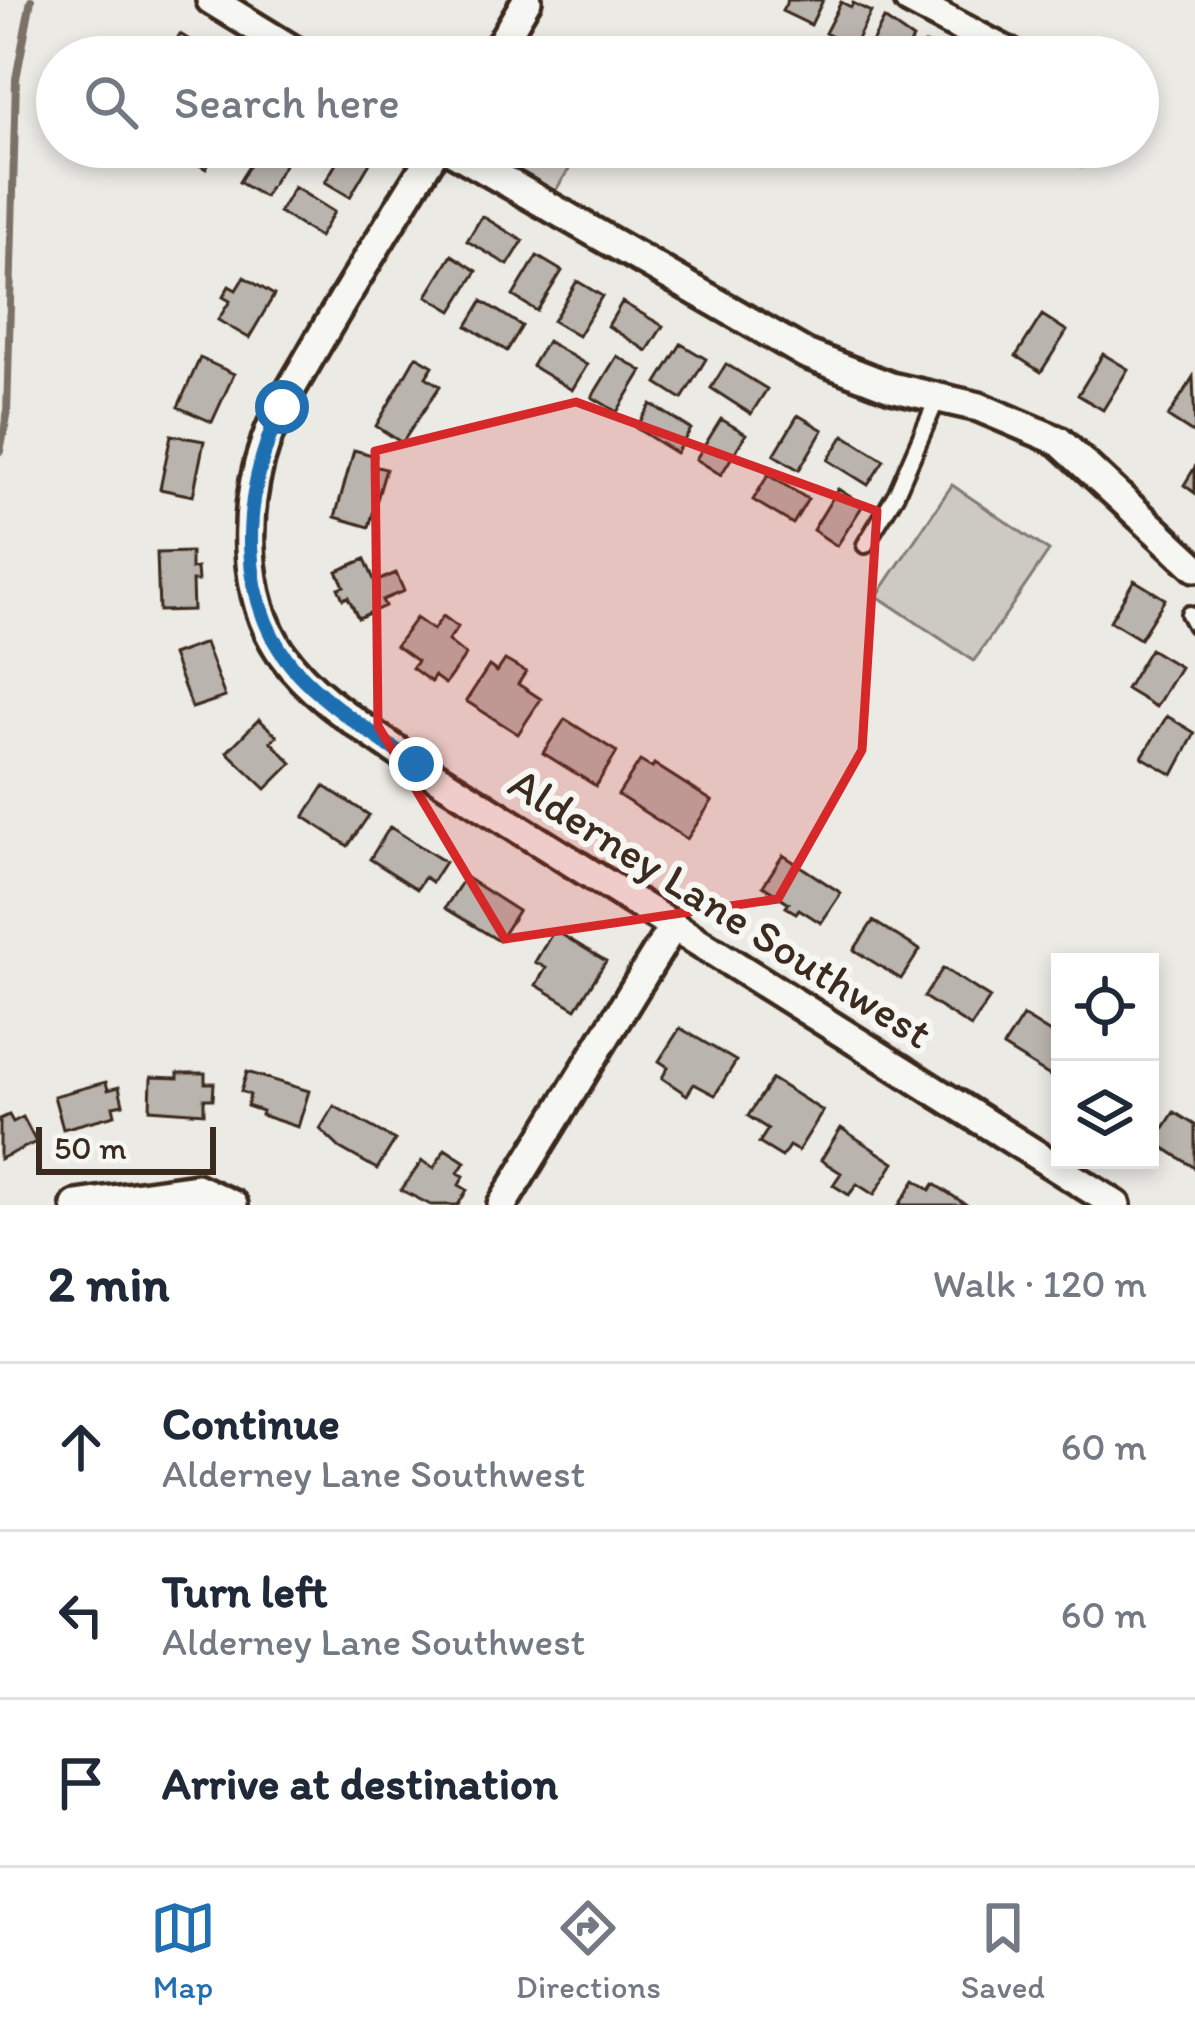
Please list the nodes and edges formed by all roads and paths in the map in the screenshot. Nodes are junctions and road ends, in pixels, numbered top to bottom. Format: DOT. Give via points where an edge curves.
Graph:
graph roads {
  1 [pos="212,0"];
  2 [pos="527,0"];
  3 [pos="909,0"];
  4 [pos="270,36"];
  5 [pos="506,36"];
  6 [pos="977,36"];
  7 [pos="424,168"];
  8 [pos="483,168"];
  9 [pos="938,398"];
  10 [pos="865,545"];
  11 [pos="1190,553"];
  12 [pos="671,928"];
  13 [pos="76,1205"];
  14 [pos="233,1205"];
  15 [pos="502,1205"];
  16 [pos="1116,1205"];
  1 -- 4 [label="street"];
  2 -- 5 [label="street"];
  3 -- 6 [label="street"];
  7 -- 12 [label="street, Alderney Lane Southwest" via="267,437 252,502 261,607 280,651 335,707"];
  8 -- 9 [label="street" via="806,354"];
  9 -- 10 [label="lane"];
  9 -- 11 [label="street" via="1059,441"];
  12 -- 15 [label="street"];
  12 -- 16 [label="street, Alderney Lane Southwest"];
  13 -- 14 [label="street" via="196,1188"];
}
